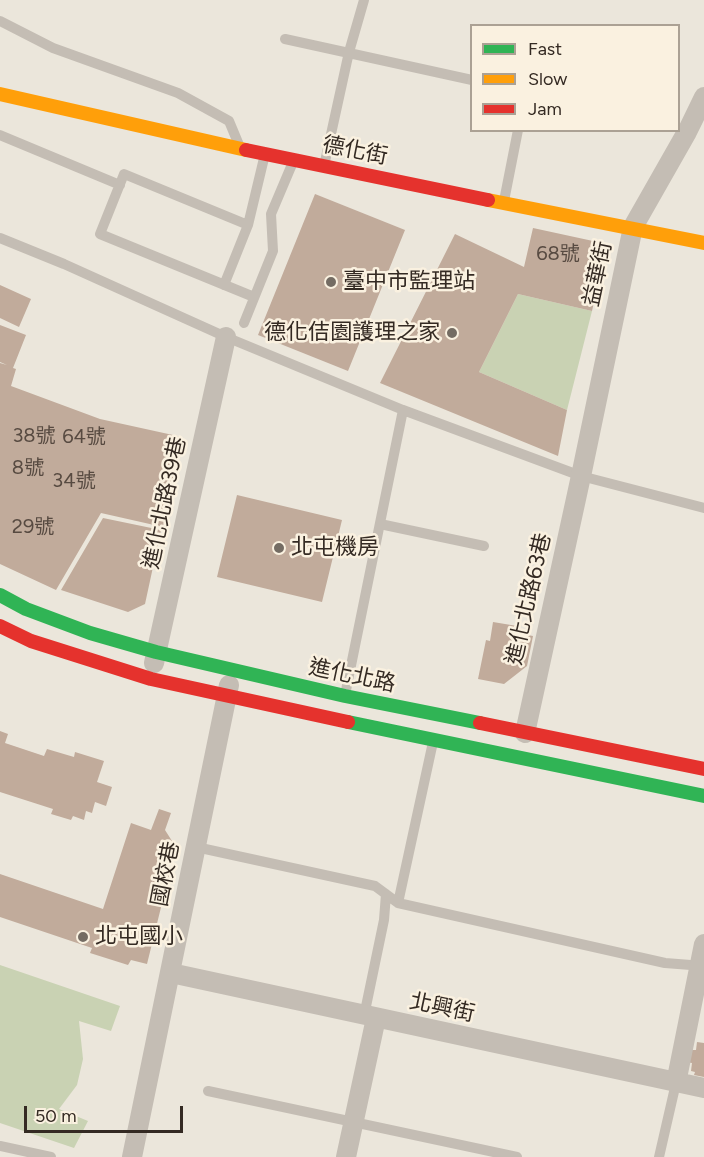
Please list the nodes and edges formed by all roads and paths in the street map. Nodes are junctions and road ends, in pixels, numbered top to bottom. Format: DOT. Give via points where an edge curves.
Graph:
graph roads {
  1 [pos="364,0"];
  2 [pos="0,21"];
  3 [pos="285,39"];
  4 [pos="349,52"];
  5 [pos="470,80"];
  6 [pos="0,94"];
  7 [pos="704,97"];
  8 [pos="518,132"];
  9 [pos="0,135"];
  10 [pos="241,148"];
  11 [pos="265,154"];
  12 [pos="294,160"];
  13 [pos="323,167"];
  14 [pos="120,185"];
  15 [pos="504,202"];
  16 [pos="248,225"];
  17 [pos="633,227"];
  18 [pos="0,238"];
  19 [pos="704,243"];
  20 [pos="224,285"];
  21 [pos="254,297"];
  22 [pos="244,323"];
  23 [pos="226,337"];
  24 [pos="403,410"];
  25 [pos="581,476"];
  26 [pos="704,508"];
  27 [pos="380,524"];
  28 [pos="484,546"];
  29 [pos="0,596"];
  30 [pos="0,626"];
  31 [pos="156,652"];
  32 [pos="231,670"];
  33 [pos="151,679"];
  34 [pos="345,696"];
  35 [pos="226,698"];
  36 [pos="525,733"];
  37 [pos="434,741"];
  38 [pos="704,769"];
  39 [pos="704,796"];
  40 [pos="196,847"];
  41 [pos="386,894"];
  42 [pos="398,903"];
  43 [pos="704,944"];
  44 [pos="702,966"];
  45 [pos="171,973"];
  46 [pos="370,1017"];
  47 [pos="676,1083"];
  48 [pos="704,1088"];
  49 [pos="208,1091"];
  50 [pos="354,1121"];
  51 [pos="0,1146"];
  52 [pos="51,1157"];
  53 [pos="132,1157"];
  54 [pos="346,1157"];
  55 [pos="517,1157"];
  56 [pos="659,1157"];
  1 -- 4 [label="lane"];
  2 -- 10 [label="lane" via="53,48 178,93 229,121"];
  3 -- 4 [label="lane"];
  4 -- 5 [label="lane"];
  4 -- 13 [label="lane"];
  6 -- 10 [label="main road, 德化街"];
  7 -- 17 [label="street, 益華街"];
  8 -- 15 [label="lane"];
  9 -- 14 [label="lane"];
  10 -- 11 [label="main road, 德化街"];
  11 -- 12 [label="main road, 德化街"];
  11 -- 16 [label="lane"];
  12 -- 13 [label="main road, 德化街"];
  12 -- 21 [label="lane" via="271,214 273,251"];
  13 -- 15 [label="main road, 德化街"];
  14 -- 16 [label="lane" via="124,174"];
  14 -- 20 [label="lane" via="100,234"];
  15 -- 17 [label="main road, 德化街"];
  16 -- 20 [label="lane"];
  17 -- 19 [label="main road, 德化街"];
  17 -- 25 [label="street, 益華街"];
  18 -- 23 [label="lane"];
  20 -- 21 [label="lane"];
  21 -- 22 [label="lane"];
  23 -- 24 [label="lane"];
  23 -- 31 [label="street, 進化北路39巷"];
  24 -- 25 [label="lane"];
  24 -- 27 [label="lane"];
  25 -- 26 [label="lane"];
  25 -- 36 [label="street, 進化北路63巷"];
  27 -- 28 [label="lane"];
  27 -- 34 [label="lane"];
  29 -- 31 [label="main road, 進化北路" via="90,633"];
  30 -- 33 [label="main road, 進化北路" via="31,641"];
  31 -- 32 [label="main road, 進化北路"];
  31 -- 33 [label="street, 進化北路39巷"];
  32 -- 34 [label="main road, 進化北路"];
  32 -- 35 [label="street, 國校巷"];
  33 -- 35 [label="main road, 進化北路"];
  34 -- 36 [label="main road, 進化北路"];
  35 -- 37 [label="main road, 進化北路"];
  35 -- 40 [label="street, 國校巷"];
  36 -- 38 [label="main road, 進化北路"];
  37 -- 39 [label="main road, 進化北路"];
  37 -- 42 [label="lane"];
  40 -- 41 [label="lane" via="375,886"];
  40 -- 45 [label="street, 國校巷"];
  41 -- 42 [label="lane"];
  41 -- 46 [label="lane"];
  42 -- 44 [label="lane" via="665,963"];
  43 -- 44 [label="street"];
  44 -- 47 [label="street"];
  45 -- 46 [label="street, 北興街"];
  45 -- 53 [label="street, 國校巷"];
  46 -- 47 [label="street, 北興街"];
  46 -- 50 [label="street"];
  47 -- 48 [label="street, 北興街"];
  47 -- 56 [label="lane"];
  49 -- 50 [label="lane"];
  50 -- 54 [label="street"];
  50 -- 55 [label="lane"];
  51 -- 52 [label="lane"];
}
